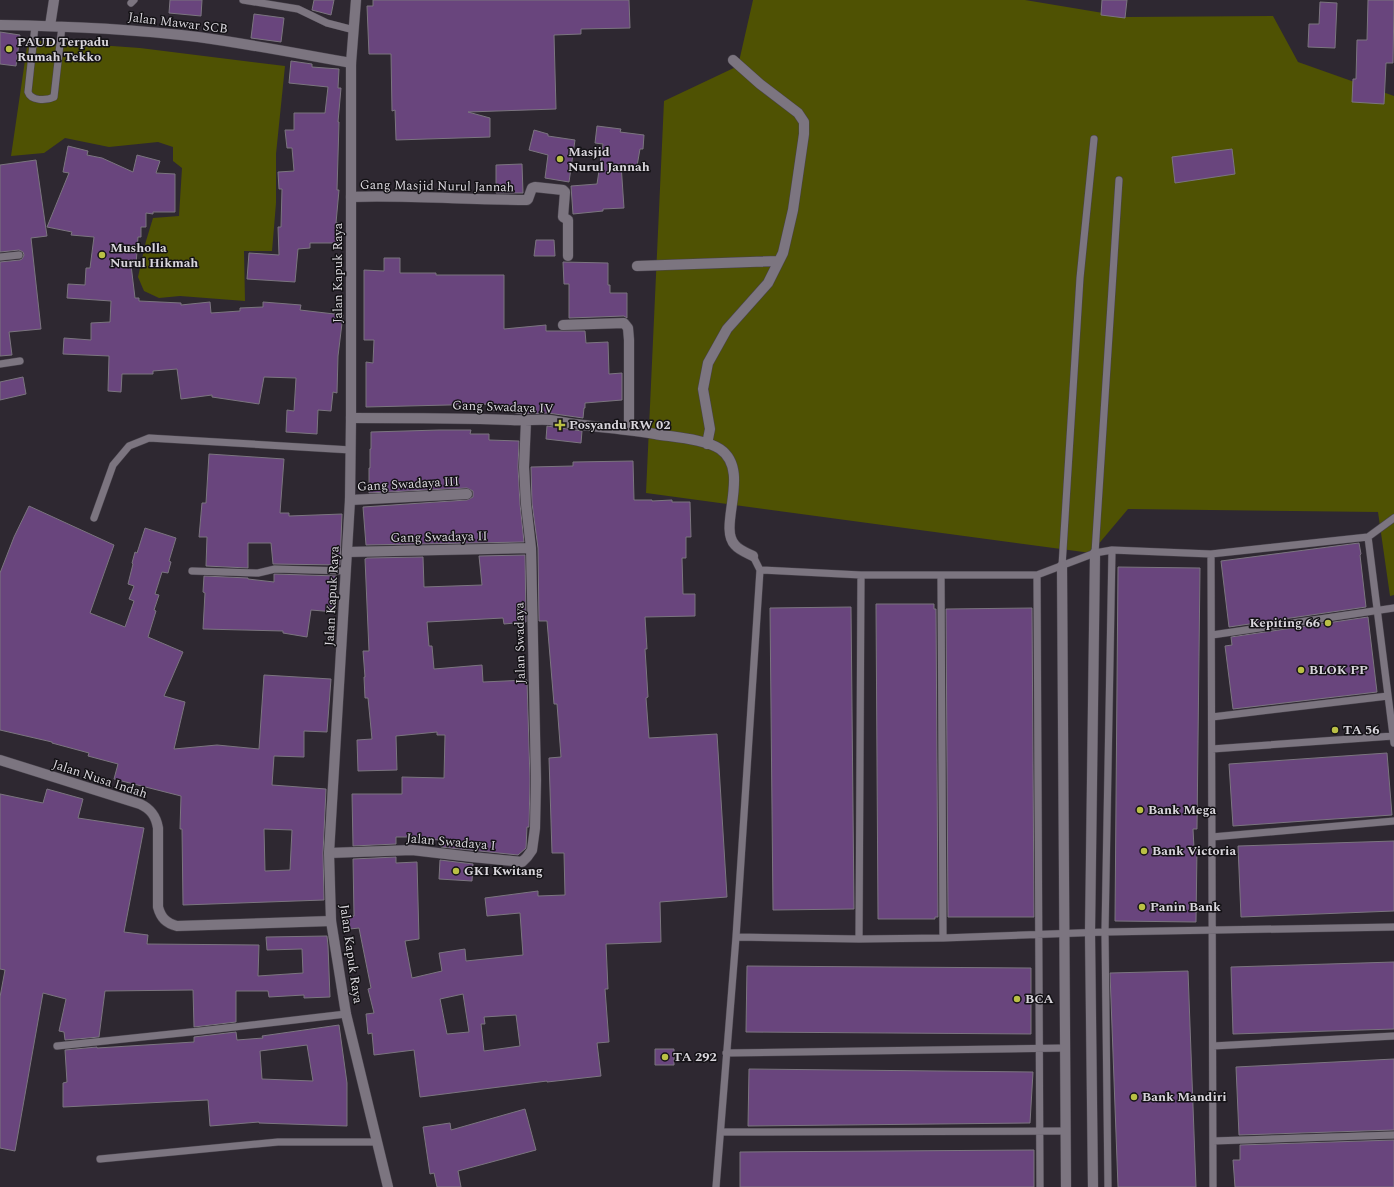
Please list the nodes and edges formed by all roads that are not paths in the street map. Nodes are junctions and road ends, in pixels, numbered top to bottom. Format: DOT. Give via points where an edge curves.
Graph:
graph roads {
  1 [pos="54,0"];
  2 [pos="243,0"];
  3 [pos="356,0"];
  4 [pos="0,25"];
  5 [pos="35,26"];
  6 [pos="50,26"];
  7 [pos="62,26"];
  8 [pos="354,30"];
  9 [pos="733,60"];
  10 [pos="351,63"];
  11 [pos="1094,139"];
  12 [pos="1119,180"];
  13 [pos="351,197"];
  14 [pos="19,255"];
  15 [pos="568,256"];
  16 [pos="0,257"];
  17 [pos="779,261"];
  18 [pos="637,266"];
  19 [pos="563,325"];
  20 [pos="20,361"];
  21 [pos="0,364"];
  22 [pos="351,418"];
  23 [pos="526,421"];
  24 [pos="629,430"];
  25 [pos="707,444"];
  26 [pos="351,450"];
  27 [pos="467,494"];
  28 [pos="350,500"];
  29 [pos="94,518"];
  30 [pos="1394,518"];
  31 [pos="1368,537"];
  32 [pos="531,548"];
  33 [pos="1112,550"];
  34 [pos="347,552"];
  35 [pos="1095,553"];
  36 [pos="1212,554"];
  37 [pos="753,556"];
  38 [pos="1062,566"];
  39 [pos="760,570"];
  40 [pos="192,571"];
  41 [pos="346,571"];
  42 [pos="861,575"];
  43 [pos="942,575"];
  44 [pos="1036,575"];
  45 [pos="1394,608"];
  46 [pos="1378,611"];
  47 [pos="1212,635"];
  48 [pos="1388,696"];
  49 [pos="1212,717"];
  50 [pos="1394,739"];
  51 [pos="1212,749"];
  52 [pos="0,760"];
  53 [pos="1394,821"];
  54 [pos="1212,837"];
  55 [pos="329,853"];
  56 [pos="522,862"];
  57 [pos="331,921"];
  58 [pos="1394,927"];
  59 [pos="1212,931"];
  60 [pos="1105,932"];
  61 [pos="1065,933"];
  62 [pos="1090,933"];
  63 [pos="1039,934"];
  64 [pos="736,937"];
  65 [pos="943,938"];
  66 [pos="859,939"];
  67 [pos="346,1014"];
  68 [pos="1394,1036"];
  69 [pos="57,1046"];
  70 [pos="1213,1046"];
  71 [pos="1066,1048"];
  72 [pos="1039,1049"];
  73 [pos="726,1053"];
  74 [pos="1066,1131"];
  75 [pos="721,1132"];
  76 [pos="1039,1132"];
  77 [pos="1394,1136"];
  78 [pos="1213,1141"];
  79 [pos="377,1142"];
  80 [pos="100,1158"];
  81 [pos="1213,1186"];
  82 [pos="388,1187"];
  83 [pos="716,1187"];
  84 [pos="1040,1187"];
  85 [pos="1066,1187"];
  86 [pos="1093,1187"];
  87 [pos="1108,1187"];
  1 -- 6 [label="street"];
  2 -- 8 [label="lane" via="298,9"];
  3 -- 8 [label="street, Jalan Kapuk Raya"];
  4 -- 5 [label="street, Jalan Mawar SCB"];
  5 -- 6 [label="street, Jalan Mawar SCB"];
  5 -- 7 [label="lane" via="28,92 32,99 54,97"];
  6 -- 7 [label="street, Jalan Mawar SCB"];
  7 -- 10 [label="street, Jalan Mawar SCB" via="198,37"];
  8 -- 10 [label="street, Jalan Kapuk Raya"];
  9 -- 17 [label="street" via="798,113 804,122 793,210"];
  10 -- 13 [label="street, Jalan Kapuk Raya"];
  11 -- 38 [label="lane" via="1080,278"];
  12 -- 35 [label="lane"];
  13 -- 15 [label="street, Gang Masjid Nurul Jannah" via="527,200 535,186 563,190 563,217 568,220"];
  13 -- 22 [label="street, Jalan Kapuk Raya"];
  14 -- 16 [label="lane"];
  17 -- 18 [label="street"];
  17 -- 25 [label="street" via="768,283 727,329 708,363 703,389 710,429"];
  19 -- 24 [label="street" via="624,323 628,328"];
  20 -- 21 [label="lane"];
  22 -- 23 [label="street, Gang Swadaya IV" via="450,417"];
  22 -- 26 [label="street, Jalan Kapuk Raya"];
  23 -- 24 [label="street, Gang Swadaya IV" via="549,420"];
  23 -- 32 [label="street, Jalan Swadaya" via="524,467"];
  24 -- 25 [label="street, Gang Swadaya IV"];
  25 -- 37 [label="street, Gang Swadaya IV" via="719,448 731,460 735,486 730,534 734,545"];
  26 -- 28 [label="street, Jalan Kapuk Raya"];
  26 -- 29 [label="lane" via="149,438 129,446 113,465"];
  27 -- 28 [label="street, Gang Swadaya III"];
  28 -- 34 [label="street, Jalan Kapuk Raya"];
  30 -- 31 [label="lane"];
  31 -- 36 [label="lane"];
  31 -- 46 [label="lane"];
  32 -- 34 [label="street, Gang Swadaya II"];
  32 -- 56 [label="street, Jalan Swadaya" via="535,828 532,850"];
  33 -- 35 [label="lane"];
  33 -- 36 [label="lane"];
  33 -- 60 [label="lane"];
  34 -- 41 [label="street, Jalan Kapuk Raya"];
  35 -- 38 [label="lane"];
  35 -- 62 [label="street"];
  36 -- 47 [label="lane"];
  37 -- 39 [label="lane"];
  38 -- 44 [label="lane"];
  38 -- 61 [label="street"];
  39 -- 42 [label="lane"];
  39 -- 64 [label="lane"];
  40 -- 41 [label="lane"];
  41 -- 55 [label="street, Jalan Kapuk Raya"];
  42 -- 43 [label="lane"];
  42 -- 66 [label="lane"];
  43 -- 44 [label="lane"];
  43 -- 65 [label="lane"];
  44 -- 63 [label="lane"];
  45 -- 46 [label="lane"];
  46 -- 47 [label="lane"];
  46 -- 48 [label="lane"];
  47 -- 49 [label="lane"];
  48 -- 49 [label="lane"];
  48 -- 50 [label="lane"];
  49 -- 51 [label="lane"];
  50 -- 51 [label="lane"];
  51 -- 54 [label="lane"];
  52 -- 57 [label="street, Jalan Nusa Indah" via="147,807 152,812 158,828 158,907 164,920 170,924 177,926"];
  53 -- 54 [label="lane"];
  54 -- 59 [label="lane"];
  55 -- 56 [label="street, Jalan Swadaya I" via="412,850"];
  55 -- 57 [label="street, Jalan Kapuk Raya"];
  57 -- 67 [label="street, Jalan Kapuk Raya"];
  58 -- 59 [label="lane"];
  59 -- 60 [label="lane"];
  59 -- 70 [label="lane"];
  60 -- 62 [label="lane"];
  60 -- 87 [label="lane"];
  61 -- 62 [label="lane"];
  61 -- 63 [label="lane"];
  61 -- 71 [label="street"];
  62 -- 86 [label="street"];
  63 -- 65 [label="lane"];
  63 -- 72 [label="lane"];
  64 -- 66 [label="lane"];
  64 -- 73 [label="lane"];
  65 -- 66 [label="lane"];
  67 -- 69 [label="lane"];
  67 -- 79 [label="street, Jalan Kapuk Raya"];
  68 -- 70 [label="lane"];
  70 -- 78 [label="lane"];
  71 -- 72 [label="lane"];
  71 -- 74 [label="street"];
  72 -- 73 [label="lane"];
  72 -- 76 [label="lane"];
  73 -- 75 [label="lane"];
  74 -- 76 [label="lane"];
  74 -- 85 [label="street"];
  75 -- 76 [label="lane"];
  75 -- 83 [label="lane"];
  76 -- 84 [label="lane"];
  77 -- 78 [label="lane"];
  78 -- 81 [label="lane"];
  79 -- 80 [label="lane" via="278,1142"];
  79 -- 82 [label="street, Jalan Kapuk Raya"];
}
